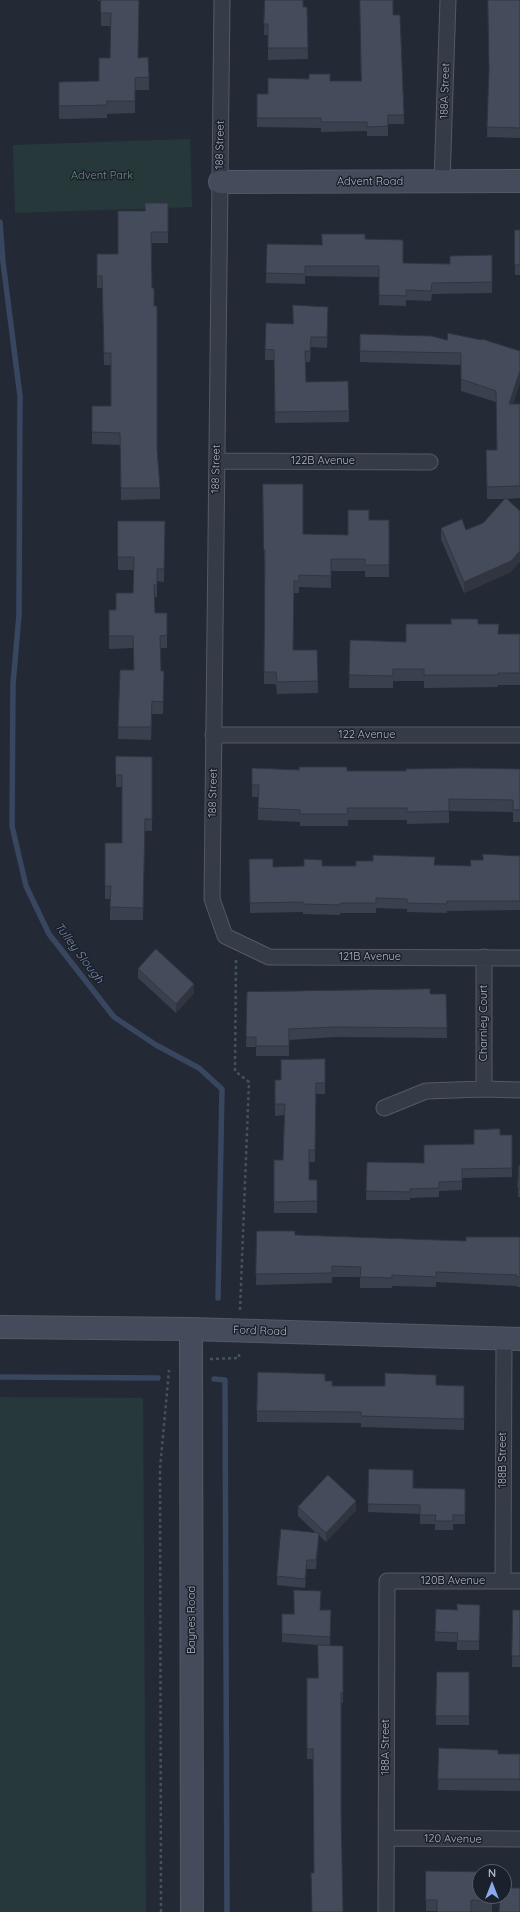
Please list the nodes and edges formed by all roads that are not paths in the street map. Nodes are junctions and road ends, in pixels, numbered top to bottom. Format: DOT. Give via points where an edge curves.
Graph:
graph roads {
  1 [pos="222,0"];
  2 [pos="448,0"];
  3 [pos="520,181"];
  4 [pos="220,182"];
  5 [pos="442,182"];
  6 [pos="216,461"];
  7 [pos="430,462"];
  8 [pos="213,735"];
  9 [pos="520,735"];
  10 [pos="230,939"];
  11 [pos="484,957"];
  12 [pos="520,958"];
  13 [pos="484,1089"];
  14 [pos="520,1090"];
  15 [pos="384,1108"];
  16 [pos="0,1327"];
  17 [pos="191,1329"];
  18 [pos="512,1339"];
  19 [pos="387,1581"];
  20 [pos="503,1581"];
  21 [pos="520,1581"];
  22 [pos="386,1838"];
  23 [pos="520,1840"];
  24 [pos="192,1912"];
  25 [pos="386,1912"];
  1 -- 4 [label="street, 188 Street"];
  2 -- 5 [label="street, 188A Street"];
  3 -- 5 [label="street, Advent Road"];
  4 -- 5 [label="street, Advent Road"];
  4 -- 6 [label="street, 188 Street"];
  6 -- 7 [label="street, 122B Avenue"];
  6 -- 8 [label="street, 188 Street"];
  8 -- 9 [label="street, 122 Avenue"];
  8 -- 10 [label="street, 188 Street" via="212,899"];
  10 -- 11 [label="street, 121B Avenue" via="269,957"];
  11 -- 12 [label="street, 121B Avenue"];
  11 -- 13 [label="street, Charnley Court"];
  13 -- 14 [label="street"];
  13 -- 15 [label="street" via="426,1091"];
  16 -- 17 [label="street, Ford Road"];
  17 -- 18 [label="street, Ford Road"];
  17 -- 24 [label="street, Baynes Road"];
  18 -- 20 [label="street, 188B Street"];
  19 -- 20 [label="street, 120B Avenue"];
  19 -- 22 [label="street, 188A Street"];
  20 -- 21 [label="street, 120B Avenue"];
  22 -- 23 [label="street, 120 Avenue"];
  22 -- 25 [label="street, 188A Street"];
}
